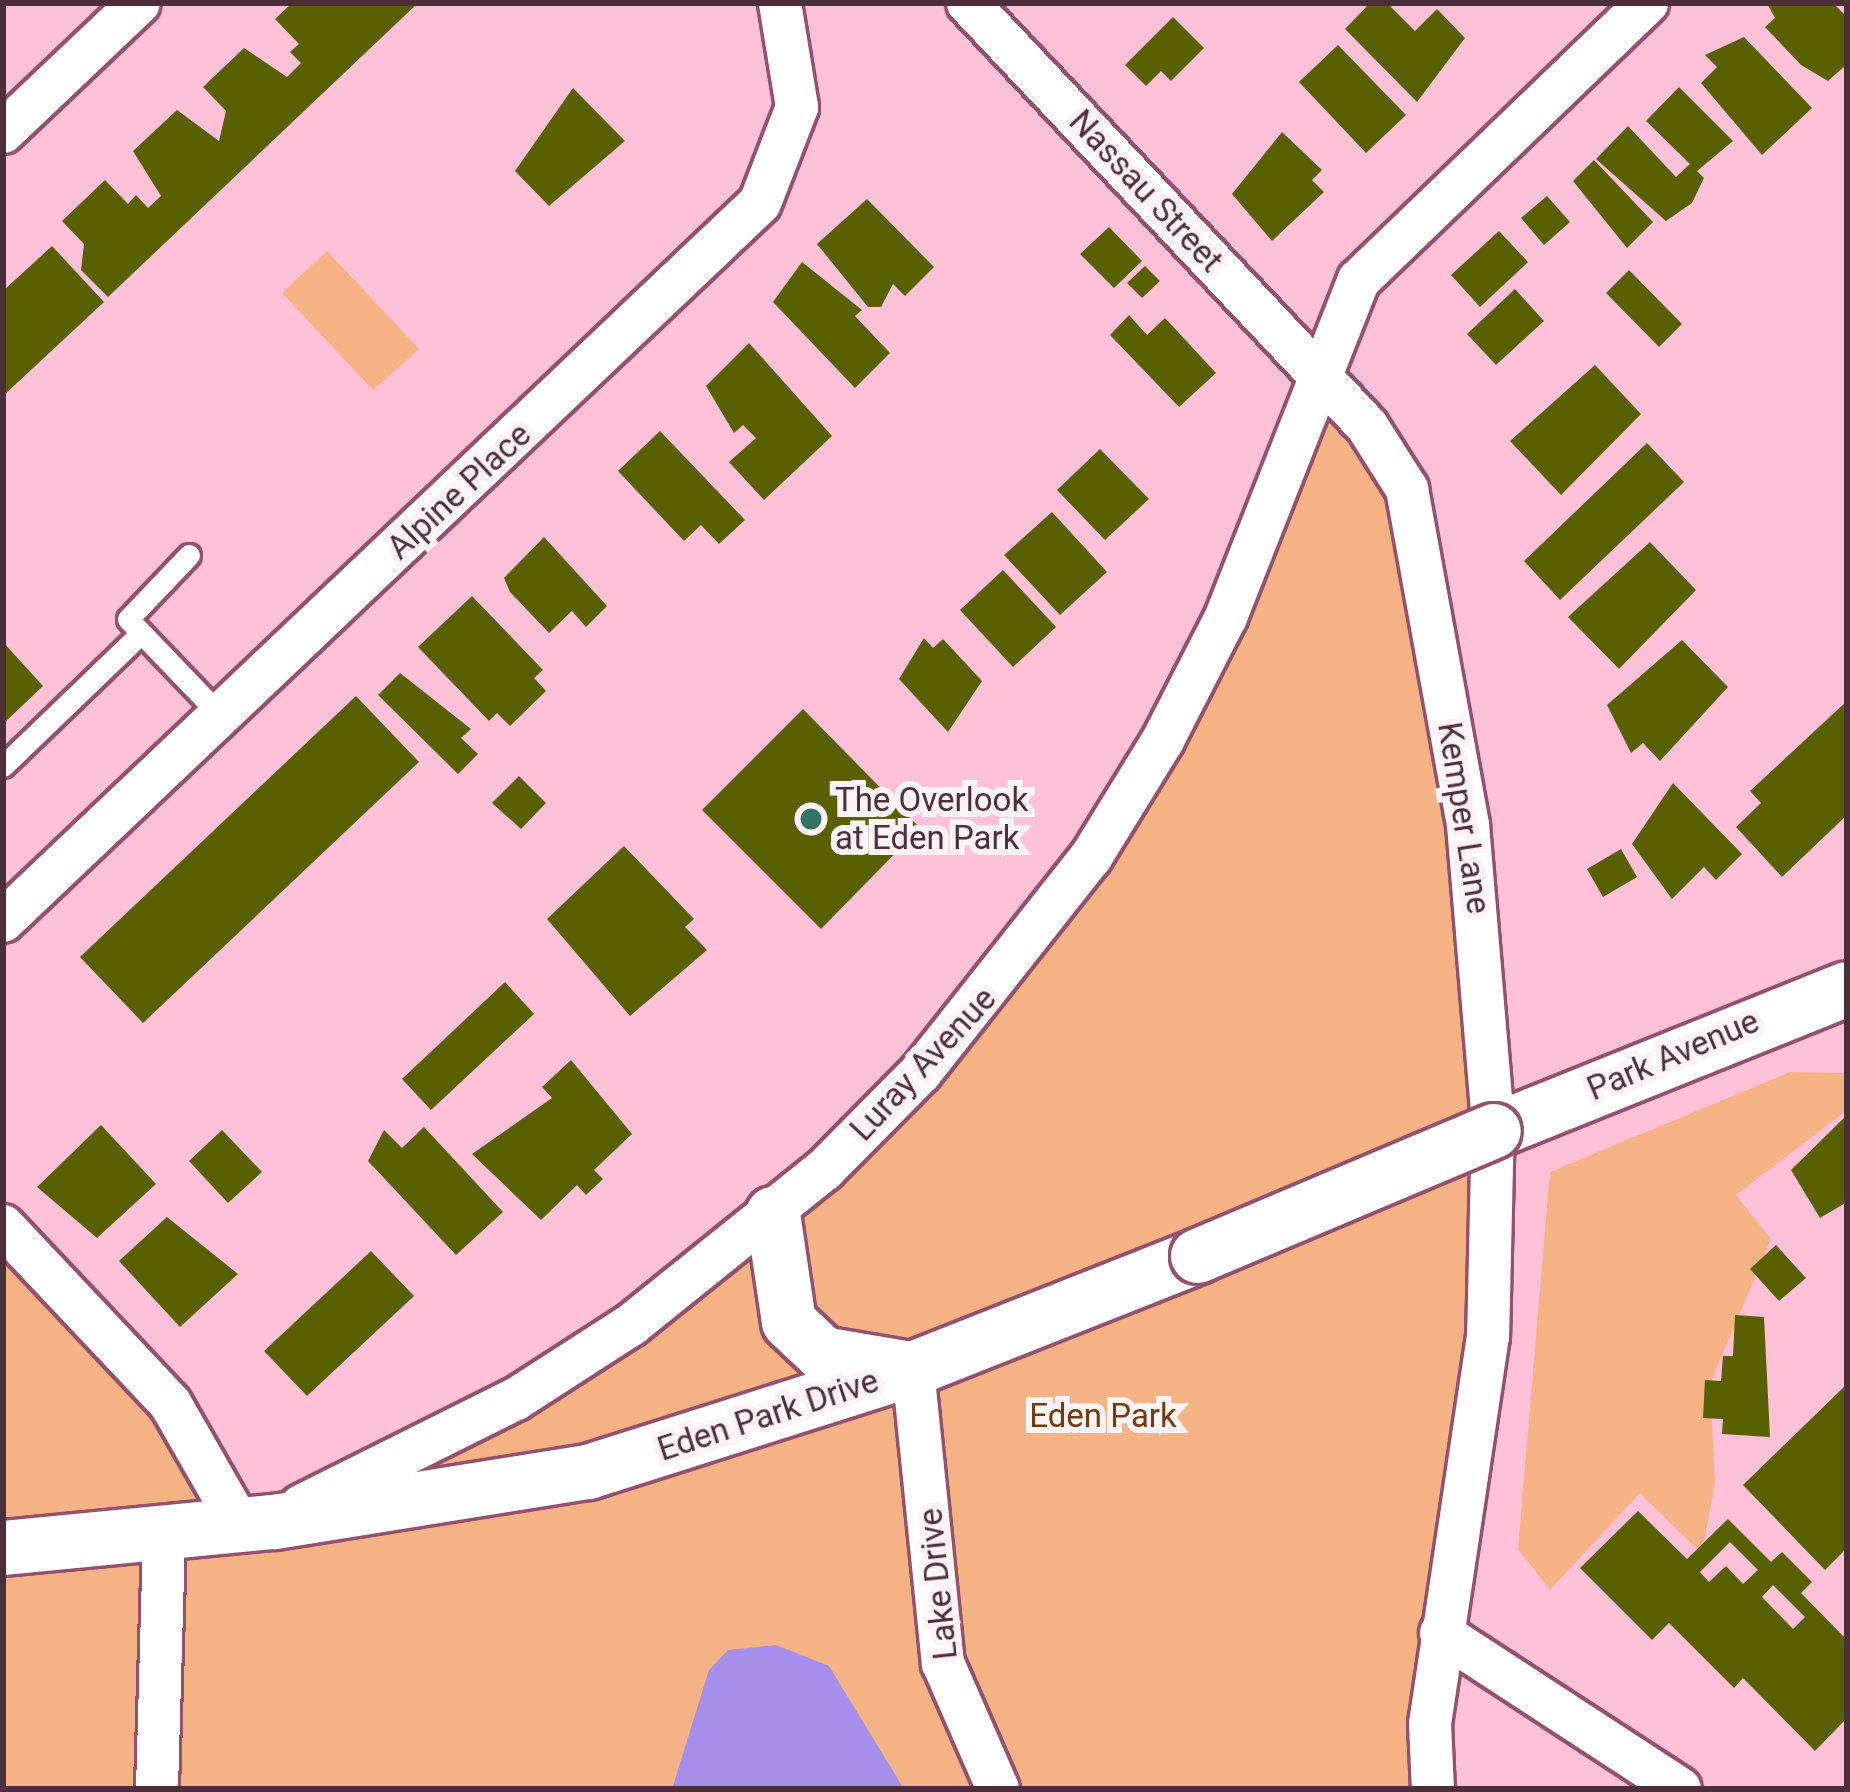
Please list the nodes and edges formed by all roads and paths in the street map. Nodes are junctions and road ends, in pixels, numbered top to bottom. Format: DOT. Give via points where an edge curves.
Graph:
graph roads {
  1 [pos="139,3"];
  2 [pos="780,3"];
  3 [pos="968,3"];
  4 [pos="1627,10"];
  5 [pos="3,132"];
  6 [pos="1324,380"];
  7 [pos="190,555"];
  8 [pos="141,633"];
  9 [pos="220,715"];
  10 [pos="3,766"];
  11 [pos="3,921"];
  12 [pos="1842,983"];
  13 [pos="1494,1131"];
  14 [pos="773,1214"];
  15 [pos="3,1226"];
  16 [pos="913,1369"];
  17 [pos="258,1523"];
  18 [pos="164,1532"];
  19 [pos="3,1548"];
  20 [pos="1441,1633"];
  21 [pos="157,1789"];
  22 [pos="998,1789"];
  23 [pos="1433,1789"];
  24 [pos="1680,1789"];
  1 -- 5 [label="street"];
  2 -- 9 [label="street, Alpine Place" via="797,107 760,203"];
  3 -- 6 [label="street, Nassau Street"];
  4 -- 6 [label="street" via="1373,263"];
  6 -- 14 [label="street, Luray Avenue" via="1226,617 1091,857 921,1072"];
  6 -- 20 [label="street, Kemper Lane" via="1407,489 1486,969 1488,1336"];
  7 -- 8 [label="lane" via="128,619"];
  8 -- 9 [label="lane"];
  8 -- 10 [label="lane"];
  9 -- 11 [label="street, Alpine Place"];
  12 -- 13 [label="street, Park Avenue"];
  13 -- 16 [label="street, Eden Park Drive, bridge"];
  14 -- 16 [label="street" via="778,1296 810,1346"];
  14 -- 17 [label="street, Luray Avenue" via="516,1400"];
  15 -- 17 [label="street" via="170,1403"];
  16 -- 17 [label="street, Eden Park Drive" via="588,1472"];
  16 -- 22 [label="street, Lake Drive" via="943,1664"];
  17 -- 18 [label="street, Eden Park Drive"];
  18 -- 19 [label="street, Eden Park Drive"];
  18 -- 21 [label="street"];
  20 -- 23 [label="street, Kemper Lane"];
  20 -- 24 [label="street"];
}
